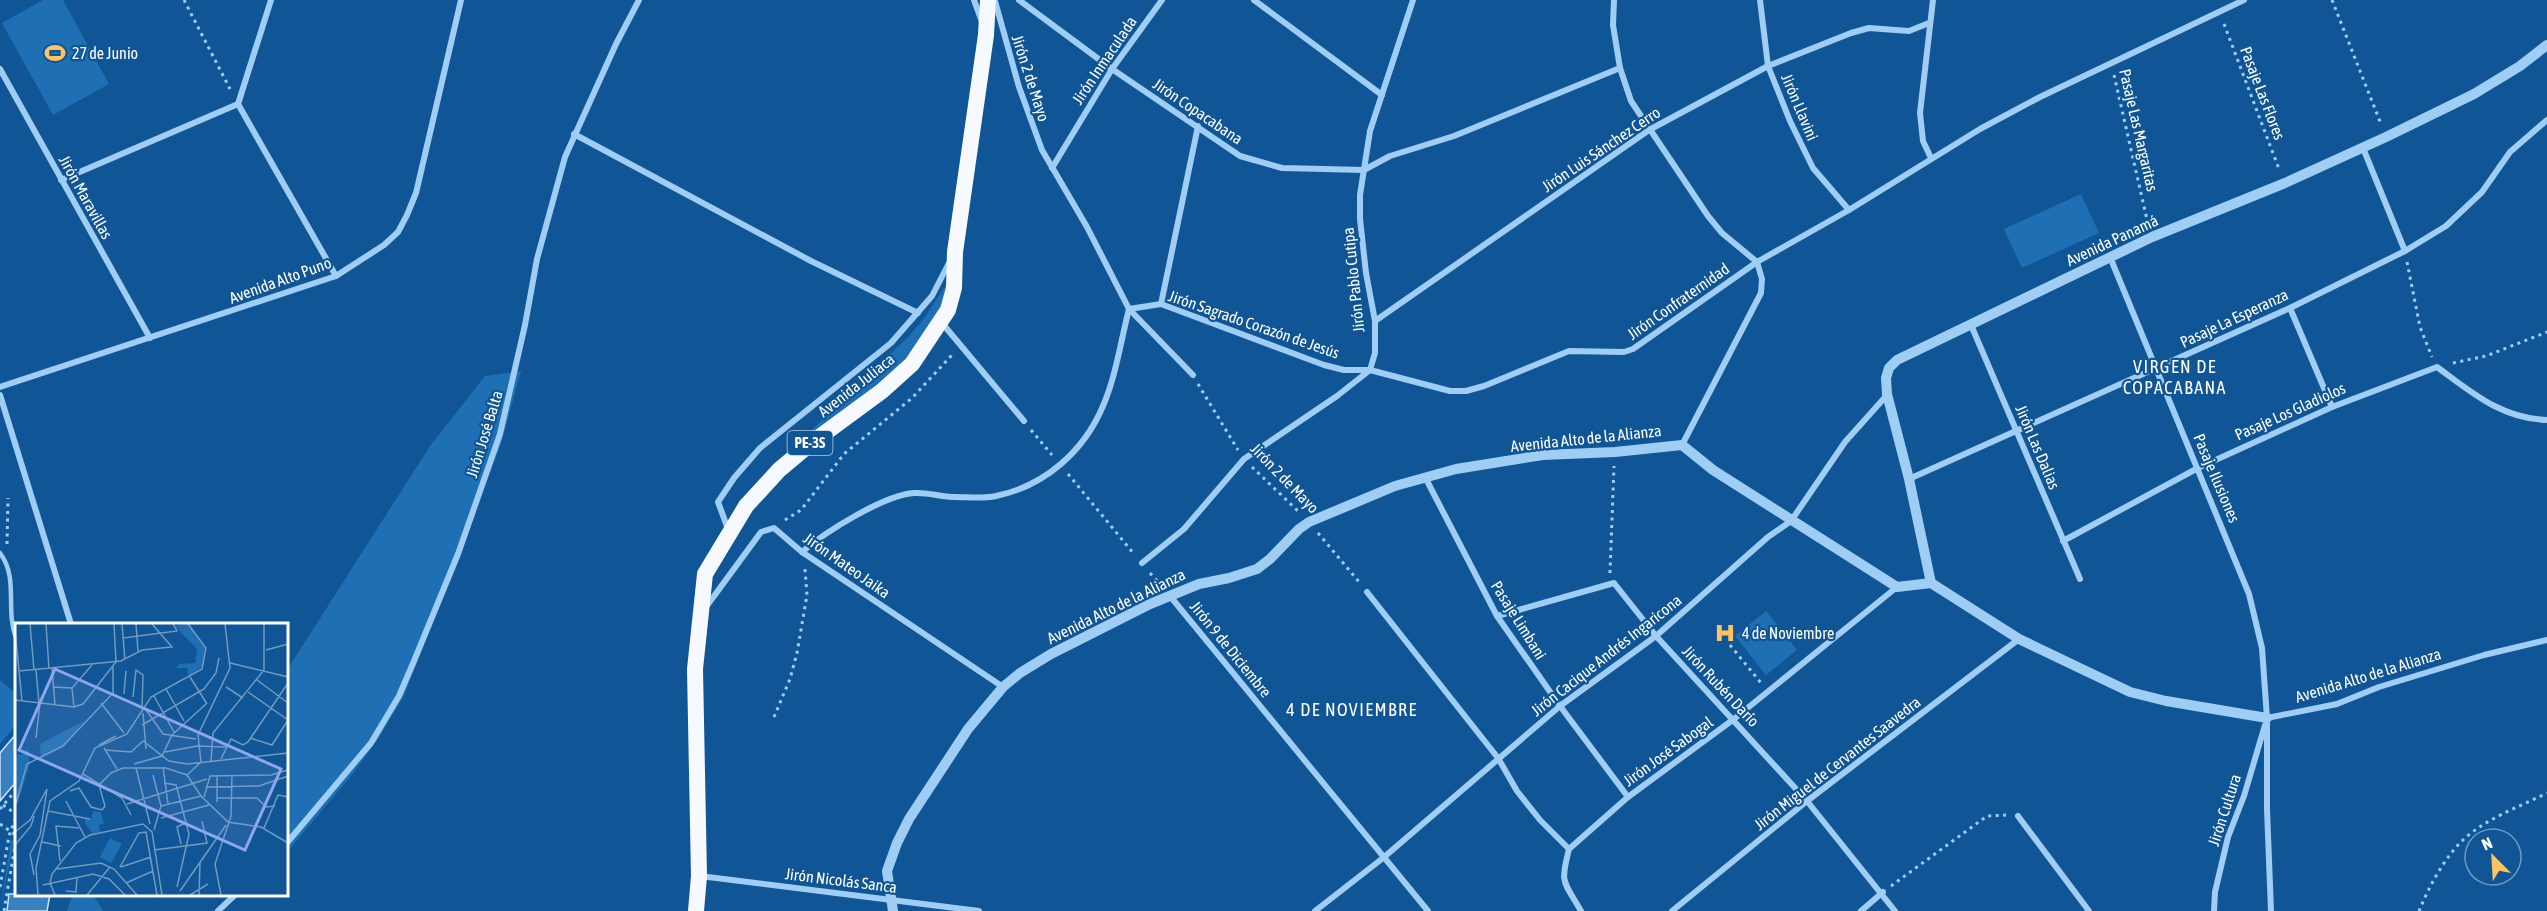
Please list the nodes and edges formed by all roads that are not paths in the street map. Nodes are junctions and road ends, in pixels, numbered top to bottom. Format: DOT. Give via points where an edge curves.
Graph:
graph roads {
  1 [pos="271,0"];
  2 [pos="461,0"];
  3 [pos="639,0"];
  4 [pos="974,0"];
  5 [pos="988,0"];
  6 [pos="994,0"];
  7 [pos="1019,0"];
  8 [pos="1162,0"];
  9 [pos="1254,0"];
  10 [pos="1413,0"];
  11 [pos="1614,0"];
  12 [pos="1760,0"];
  13 [pos="1933,0"];
  14 [pos="2244,0"];
  15 [pos="1929,23"];
  16 [pos="986,35"];
  17 [pos="2547,45"];
  18 [pos="1768,66"];
  19 [pos="1620,68"];
  20 [pos="0,69"];
  21 [pos="1112,69"];
  22 [pos="1382,95"];
  23 [pos="238,104"];
  24 [pos="2547,120"];
  25 [pos="1198,126"];
  26 [pos="1649,130"];
  27 [pos="574,134"];
  28 [pos="2362,148"];
  29 [pos="1931,158"];
  30 [pos="1052,168"];
  31 [pos="1364,170"];
  32 [pos="61,180"];
  33 [pos="1849,210"];
  34 [pos="2405,251"];
  35 [pos="956,252"];
  36 [pos="2110,257"];
  37 [pos="1757,262"];
  38 [pos="336,276"];
  39 [pos="1161,304"];
  40 [pos="2289,308"];
  41 [pos="1129,309"];
  42 [pos="918,313"];
  43 [pos="1375,321"];
  44 [pos="941,323"];
  45 [pos="1971,325"];
  46 [pos="150,338"];
  47 [pos="2155,369"];
  48 [pos="1370,370"];
  49 [pos="1193,375"];
  50 [pos="0,387"];
  51 [pos="1887,394"];
  52 [pos="0,395"];
  53 [pos="2332,406"];
  54 [pos="2547,420"];
  55 [pos="1024,422"];
  56 [pos="2017,432"];
  57 [pos="1682,445"];
  58 [pos="2198,468"];
  59 [pos="1425,477"];
  60 [pos="1909,479"];
  61 [pos="1791,521"];
  62 [pos="729,532"];
  63 [pos="2063,541"];
  64 [pos="802,552"];
  65 [pos="0,553"];
  66 [pos="1142,563"];
  67 [pos="2080,579"];
  68 [pos="1931,583"];
  69 [pos="1897,587"];
  70 [pos="1367,592"];
  71 [pos="1170,596"];
  72 [pos="701,615"];
  73 [pos="1497,616"];
  74 [pos="71,623"];
  75 [pos="15,635"];
  76 [pos="1656,636"];
  77 [pos="2019,639"];
  78 [pos="2547,640"];
  79 [pos="1003,687"];
  80 [pos="1560,706"];
  81 [pos="2267,718"];
  82 [pos="1734,720"];
  83 [pos="1498,758"];
  84 [pos="1628,797"];
  85 [pos="1807,801"];
  86 [pos="2018,816"];
  87 [pos="288,842"];
  88 [pos="1569,849"];
  89 [pos="1383,858"];
  90 [pos="699,876"];
  91 [pos="1882,892"];
  92 [pos="234,896"];
  93 [pos="893,906"];
  94 [pos="218,911"];
  95 [pos="696,911"];
  96 [pos="979,911"];
  97 [pos="1314,911"];
  98 [pos="1428,911"];
  99 [pos="1581,911"];
  100 [pos="1672,911"];
  101 [pos="1861,911"];
  102 [pos="1895,911"];
  103 [pos="2089,911"];
  104 [pos="2214,911"];
  105 [pos="2271,911"];
  1 -- 23 [label="street"];
  2 -- 38 [label="street, Avenida Alto Puno" via="416,193 407,215 398,232 384,245"];
  3 -- 27 [label="street, Jirón José Balta"];
  4 -- 16 [label="street"];
  5 -- 16 [label="highway, Avenida Juliaca / PE-3S"];
  6 -- 30 [label="street, Jirón 2 de Mayo" via="1028,116"];
  7 -- 21 [label="street, Jirón Copacabana"];
  8 -- 21 [label="street, Jirón Inmaculada"];
  9 -- 22 [label="street"];
  10 -- 22 [label="street, Jirón Pablo Cutipa"];
  11 -- 19 [label="street" via="1613,25"];
  12 -- 18 [label="street, Jirón Llavini"];
  13 -- 15 [label="street"];
  14 -- 29 [label="street, Jirón Confraternidad" via="2040,97"];
  15 -- 18 [label="street, Jirón Luis Sánchez Cerro" via="1909,32 1869,28"];
  15 -- 29 [label="street" via="1920,113 1923,141"];
  16 -- 35 [label="highway, Avenida Juliaca / PE-3S"];
  17 -- 28 [label="street, Avenida Panamá" via="2474,94"];
  18 -- 26 [label="street, Jirón Luis Sánchez Cerro"];
  18 -- 33 [label="street, Jirón Llavini" via="1813,168"];
  19 -- 26 [label="street" via="1631,101"];
  19 -- 31 [label="street, Jirón Copacabana" via="1454,136 1390,156"];
  20 -- 32 [label="street, Jirón Maravillas"];
  21 -- 25 [label="street, Jirón Copacabana"];
  21 -- 30 [label="street, Jirón Inmaculada"];
  22 -- 31 [label="street, Jirón Pablo Cutipa" via="1370,131"];
  23 -- 32 [label="street"];
  23 -- 38 [label="street"];
  24 -- 34 [label="street, Pasaje La Esperanza" via="2510,152 2482,192 2446,226"];
  25 -- 31 [label="street, Jirón Copacabana" via="1239,156 1258,163 1282,168"];
  25 -- 39 [label="street"];
  26 -- 37 [label="street" via="1708,216"];
  26 -- 43 [label="street, Jirón Luis Sánchez Cerro"];
  27 -- 42 [label="street" via="811,261"];
  27 -- 87 [label="street, Jirón José Balta" via="546,223 500,434 458,554 399,696 371,743"];
  28 -- 34 [label="street"];
  28 -- 36 [label="street, Avenida Panamá"];
  29 -- 33 [label="street, Jirón Confraternidad"];
  30 -- 41 [label="street, Jirón 2 de Mayo"];
  31 -- 43 [label="street, Jirón Pablo Cutipa" via="1360,219"];
  32 -- 46 [label="street, Jirón Maravillas"];
  33 -- 37 [label="street, Jirón Confraternidad"];
  34 -- 40 [label="street, Pasaje La Esperanza"];
  35 -- 42 [label="street"];
  35 -- 44 [label="highway, Avenida Juliaca / PE-3S" via="954,288"];
  36 -- 45 [label="street, Avenida Panamá"];
  36 -- 47 [label="street, Pasaje Ilusiones"];
  37 -- 48 [label="street, Jirón Confraternidad" via="1624,352 1569,351 1466,391 1450,391"];
  37 -- 57 [label="street" via="1761,293"];
  38 -- 46 [label="street, Avenida Alto Puno"];
  39 -- 41 [label="street, Jirón Sagrado Corazón de Jesús"];
  39 -- 48 [label="street, Jirón Sagrado Corazón de Jesús" via="1324,365"];
  40 -- 47 [label="street, Pasaje La Esperanza"];
  40 -- 53 [label="street"];
  41 -- 49 [label="street, Jirón 2 de Mayo"];
  41 -- 64 [label="street" via="1104,405 1077,450 1060,465 1014,492 993,497 951,498 914,493 901,496 858,514"];
  42 -- 62 [label="street" via="891,343 760,448 746,464 718,502"];
  43 -- 48 [label="street, Jirón Pablo Cutipa" via="1375,353"];
  44 -- 55 [label="street"];
  44 -- 62 [label="highway, Avenida Juliaca / PE-3S" via="912,364 779,470 746,506"];
  45 -- 51 [label="street, Avenida Panamá" via="1897,360 1888,368"];
  45 -- 56 [label="street, Jirón Las Dalias"];
  46 -- 50 [label="street, Avenida Alto Puno"];
  47 -- 56 [label="street, Pasaje La Esperanza"];
  47 -- 58 [label="street, Pasaje Ilusiones"];
  48 -- 66 [label="street" via="1244,459 1184,529"];
  51 -- 60 [label="street, Avenida Panamá"];
  51 -- 61 [label="street, Jirón Cacique Andrés Ingaricona" via="1845,442"];
  52 -- 74 [label="street"];
  53 -- 54 [label="street, Pasaje Los Gladiolos" via="2437,367 2478,398 2503,411 2532,420"];
  53 -- 58 [label="street, Pasaje Los Gladiolos"];
  56 -- 60 [label="street, Pasaje La Esperanza"];
  56 -- 63 [label="street, Jirón Las Dalias"];
  57 -- 59 [label="street, Avenida Alto de la Alianza" via="1543,455"];
  57 -- 61 [label="street, Avenida Alto de la Alianza"];
  58 -- 63 [label="street, Pasaje Los Gladiolos"];
  58 -- 81 [label="street, Pasaje Ilusiones" via="2249,594 2262,648"];
  59 -- 71 [label="street, Avenida Alto de la Alianza" via="1309,522 1257,568"];
  59 -- 73 [label="street, Pasaje Limbani"];
  60 -- 68 [label="street, Avenida Panamá"];
  61 -- 69 [label="street, Avenida Alto de la Alianza"];
  61 -- 76 [label="street, Jirón Cacique Andrés Ingaricona"];
  62 -- 72 [label="highway, Avenida Juliaca / PE-3S" via="705,574"];
  63 -- 67 [label="street, Jirón Las Dalias"];
  64 -- 72 [label="street, Jirón Mateo Jaika" via="774,528 761,532"];
  64 -- 79 [label="street, Jirón Mateo Jaika"];
  65 -- 75 [label="lane" via="11,580"];
  68 -- 69 [label="street"];
  68 -- 77 [label="street, Avenida Alto de la Alianza"];
  69 -- 82 [label="street, Jirón José Sabogal"];
  70 -- 83 [label="street"];
  71 -- 79 [label="street, Avenida Alto de la Alianza" via="1051,654"];
  71 -- 89 [label="street, Jirón 9 de Diciembre"];
  72 -- 90 [label="highway, Avenida Juliaca / PE-3S" via="695,669"];
  73 -- 76 [label="street, Jirón Rubén Darío" via="1610,583 1618,586"];
  73 -- 80 [label="street, Pasaje Limbani"];
  76 -- 80 [label="street, Jirón Cacique Andrés Ingaricona"];
  76 -- 82 [label="street, Jirón Rubén Darío"];
  77 -- 81 [label="street, Avenida Alto de la Alianza" via="2130,692"];
  77 -- 85 [label="street, Jirón Miguel de Cervantes Saavedra"];
  78 -- 81 [label="street, Avenida Alto de la Alianza" via="2387,684 2337,704"];
  79 -- 93 [label="street, Avenida Alto de la Alianza" via="955,748 909,819 887,871"];
  80 -- 83 [label="street, Jirón Cacique Andrés Ingaricona"];
  80 -- 84 [label="street, Pasaje Limbani"];
  81 -- 104 [label="street, Jirón Cultura" via="2228,837"];
  81 -- 105 [label="street, Pasaje Ilusiones"];
  82 -- 84 [label="street, Jirón José Sabogal"];
  82 -- 85 [label="street, Jirón Rubén Darío"];
  83 -- 88 [label="street" via="1517,791"];
  83 -- 89 [label="street, Jirón Cacique Andrés Ingaricona"];
  84 -- 88 [label="street, Jirón José Sabogal"];
  85 -- 91 [label="street, Jirón Rubén Darío"];
  85 -- 100 [label="street, Jirón Miguel de Cervantes Saavedra"];
  86 -- 103 [label="street"];
  88 -- 99 [label="street" via="1562,874"];
  89 -- 97 [label="street, Jirón Cacique Andrés Ingaricona"];
  89 -- 98 [label="street, Jirón 9 de Diciembre"];
  90 -- 93 [label="street, Jirón Nicolás Sanca"];
  90 -- 95 [label="highway, Avenida Juliaca / PE-3S"];
  91 -- 101 [label="street"];
  91 -- 102 [label="street, Jirón Rubén Darío"];
  92 -- 94 [label="street"];
  93 -- 96 [label="street, Jirón Nicolás Sanca"];
}
